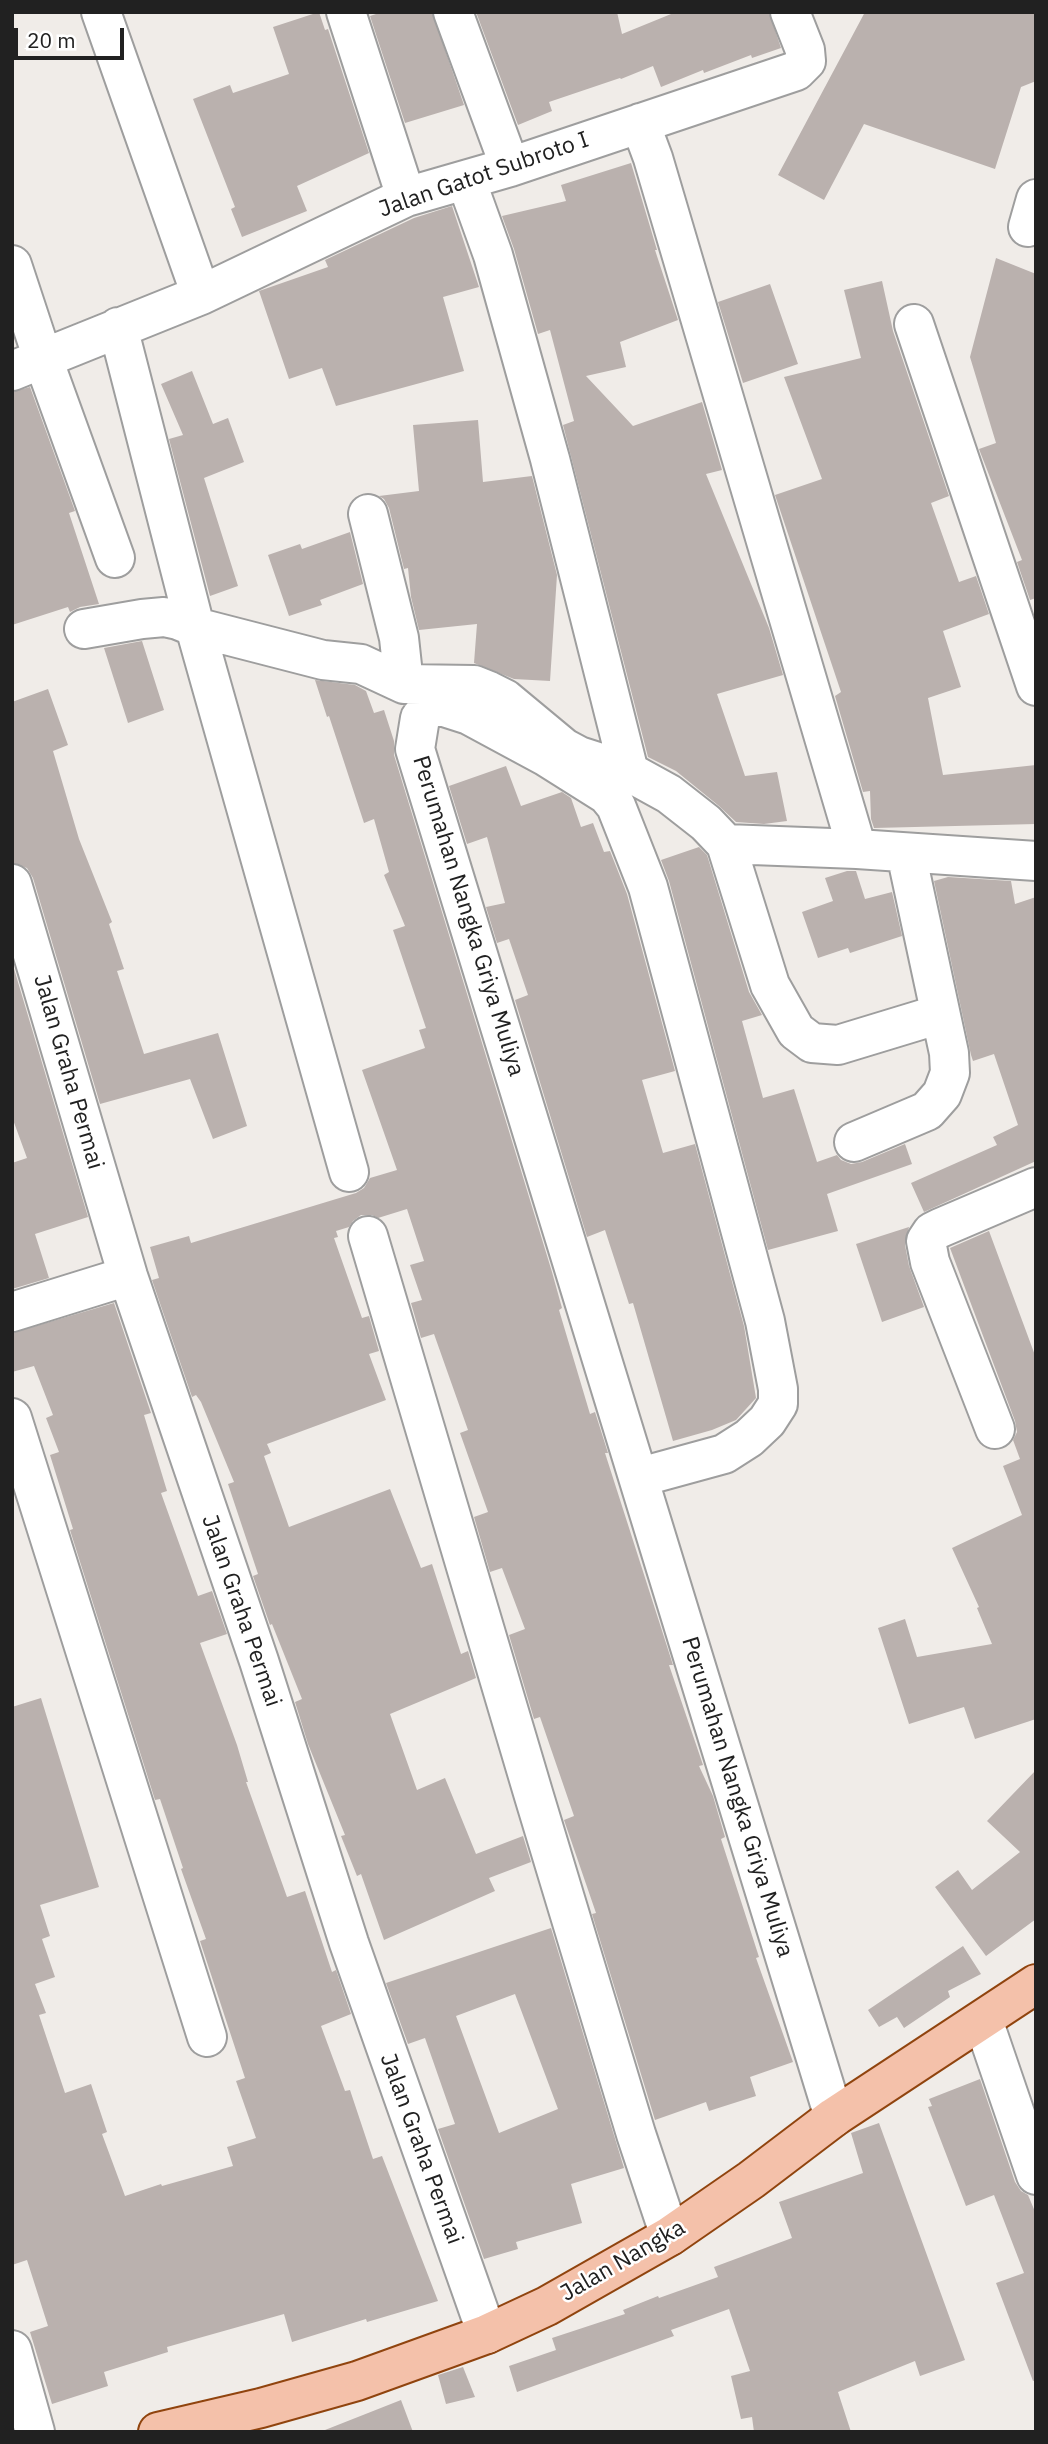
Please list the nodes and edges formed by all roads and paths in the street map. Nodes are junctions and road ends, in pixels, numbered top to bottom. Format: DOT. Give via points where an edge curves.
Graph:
graph roads {
  1 [pos="101,12"];
  2 [pos="346,12"];
  3 [pos="453,12"];
  4 [pos="790,12"];
  5 [pos="640,123"];
  6 [pos="510,167"];
  7 [pos="466,180"];
  8 [pos="406,197"];
  9 [pos="12,265"];
  10 [pos="201,295"];
  11 [pos="914,324"];
  12 [pos="118,327"];
  13 [pos="28,365"];
  14 [pos="368,514"];
  15 [pos="115,558"];
  16 [pos="195,627"];
  17 [pos="84,629"];
  18 [pos="404,684"];
  19 [pos="1036,686"];
  20 [pos="629,772"];
  21 [pos="726,844"];
  22 [pos="857,849"];
  23 [pos="906,853"];
  24 [pos="1036,861"];
  25 [pos="12,884"];
  26 [pos="940,1014"];
  27 [pos="854,1142"];
  28 [pos="349,1172"];
  29 [pos="1034,1193"];
  30 [pos="368,1236"];
  31 [pos="128,1276"];
  32 [pos="12,1312"];
  33 [pos="12,1418"];
  34 [pos="995,1429"];
  35 [pos="640,1477"];
  36 [pos="1036,1984"];
  37 [pos="983,2020"];
  38 [pos="207,2037"];
  39 [pos="834,2117"];
  40 [pos="1036,2175"];
  41 [pos="670,2236"];
  42 [pos="487,2334"];
  43 [pos="12,2350"];
  44 [pos="35,2432"];
  45 [pos="158,2432"];
  1 -- 10 [label="street"];
  2 -- 8 [label="street"];
  3 -- 6 [label="street"];
  4 -- 5 [label="street, Jalan Gatot Subroto I" via="805,50 806,61 796,71"];
  5 -- 6 [label="street, Jalan Gatot Subroto I"];
  5 -- 22 [label="street"];
  6 -- 7 [label="street, Jalan Gatot Subroto I"];
  7 -- 8 [label="street, Jalan Gatot Subroto I"];
  7 -- 20 [label="street" via="493,256 550,459"];
  8 -- 10 [label="street, Jalan Gatot Subroto I"];
  9 -- 13 [label="street"];
  10 -- 12 [label="street, Jalan Gatot Subroto I"];
  11 -- 19 [label="street"];
  12 -- 13 [label="street, Jalan Gatot Subroto I"];
  12 -- 16 [label="street"];
  13 -- 15 [label="street"];
  14 -- 18 [label="street" via="399,638"];
  16 -- 17 [label="street" via="164,617"];
  16 -- 18 [label="street" via="323,660 361,664"];
  16 -- 28 [label="street"];
  18 -- 20 [label="street" via="474,685 505,699 564,748"];
  20 -- 21 [label="street" via="669,794"];
  21 -- 22 [label="street"];
  21 -- 26 [label="street" via="771,985 796,1031 812,1043 838,1045"];
  22 -- 23 [label="street"];
  23 -- 24 [label="street"];
  23 -- 26 [label="street"];
  25 -- 31 [label="street, Jalan Graha Permai"];
  26 -- 27 [label="street" via="950,1073 942,1094 927,1111"];
  29 -- 34 [label="street" via="940,1228 926,1241"];
  30 -- 41 [label="street"];
  31 -- 32 [label="street"];
  31 -- 42 [label="street, Jalan Graha Permai" via="349,1943"];
  33 -- 38 [label="street"];
  35 -- 35 [label="street, Perumahan Nangka Griya Muliya" via="724,1454 767,1421 778,1404 778,1389 762,1307 648,887 616,806 545,756 469,715 433,707 420,718 415,749"];
  35 -- 39 [label="street, Perumahan Nangka Griya Muliya"];
  36 -- 37 [label="main road, Jalan Nangka"];
  37 -- 39 [label="main road, Jalan Nangka"];
  37 -- 40 [label="street"];
  39 -- 41 [label="main road, Jalan Nangka"];
  41 -- 42 [label="main road, Jalan Nangka"];
  42 -- 45 [label="main road, Jalan Nangka" via="357,2381"];
  43 -- 44 [label="street"];
}
